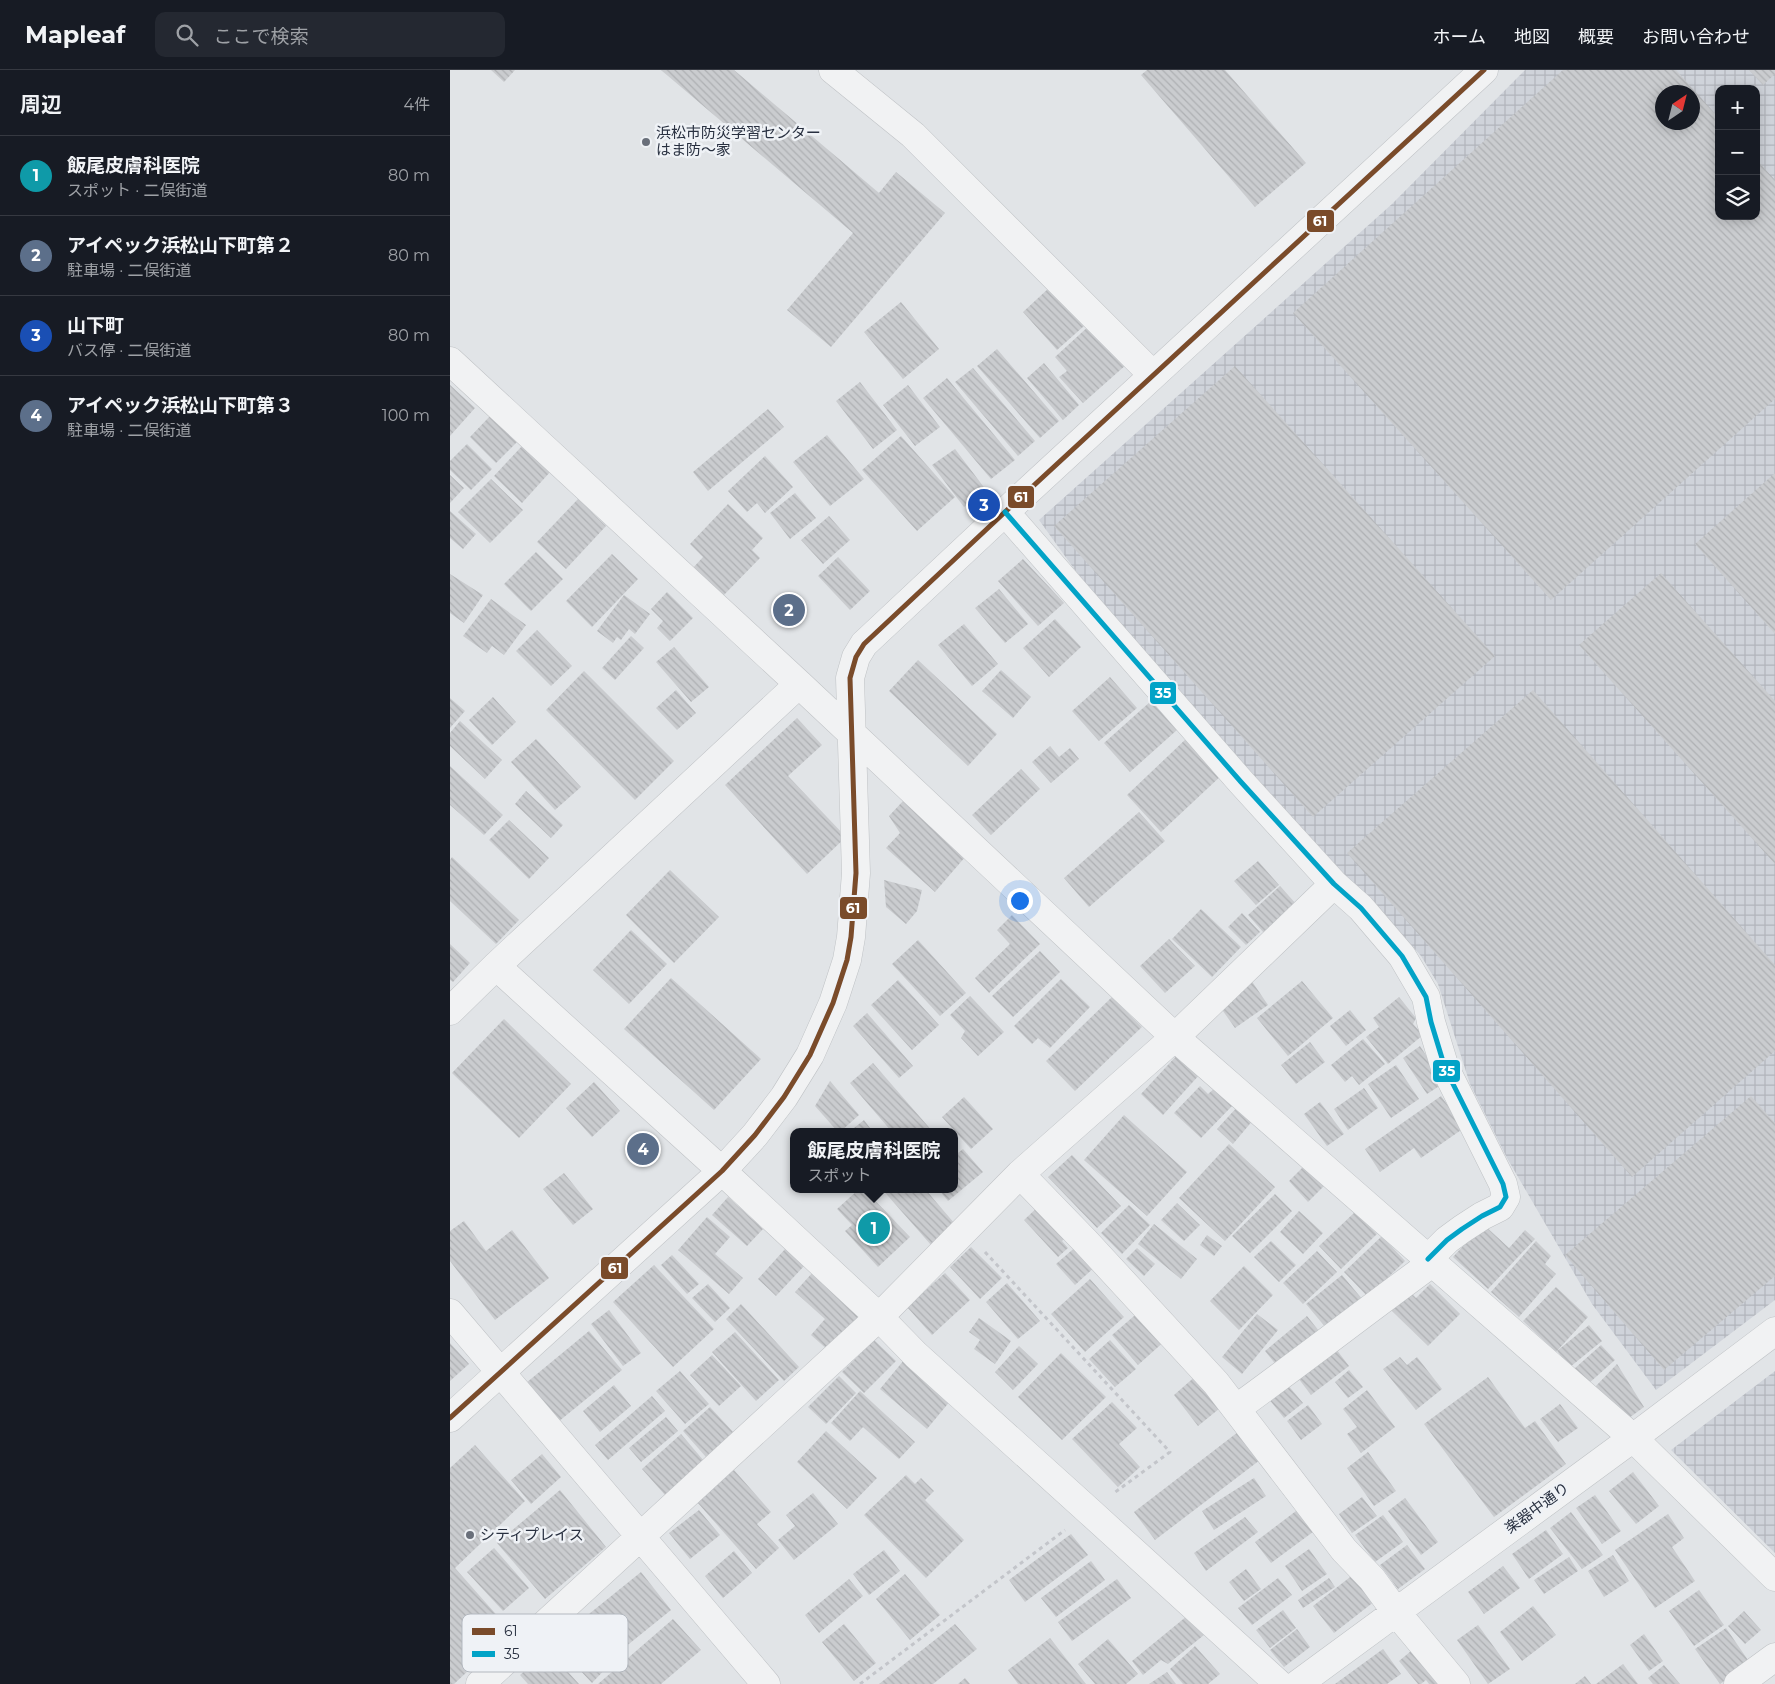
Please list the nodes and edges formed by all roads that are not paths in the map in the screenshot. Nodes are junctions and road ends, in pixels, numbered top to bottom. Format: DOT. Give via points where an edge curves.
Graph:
graph roads {
  1 [pos="833,70"];
  2 [pos="1484,70"];
  3 [pos="450,361"];
  4 [pos="1153,375"];
  5 [pos="1005,512"];
  6 [pos="799,684"];
  7 [pos="852,734"];
  8 [pos="1334,884"];
  9 [pos="496,966"];
  10 [pos="450,1011"];
  11 [pos="1175,1037"];
  12 [pos="722,1171"];
  13 [pos="1020,1174"];
  14 [pos="1430,1261"];
  15 [pos="450,1313"];
  16 [pos="879,1317"];
  17 [pos="1775,1331"];
  18 [pos="500,1372"];
  19 [pos="1237,1408"];
  20 [pos="450,1418"];
  21 [pos="1633,1438"];
  22 [pos="640,1538"];
  23 [pos="1775,1576"];
  24 [pos="1396,1612"];
  25 [pos="557,1614"];
  26 [pos="1775,1657"];
  27 [pos="493,1672"];
  28 [pos="480,1684"];
  29 [pos="766,1684"];
  30 [pos="1279,1684"];
  31 [pos="1298,1684"];
  32 [pos="1456,1684"];
  33 [pos="1738,1684"];
  1 -- 4 [label="street" via="913,135"];
  2 -- 4 [label="street"];
  3 -- 6 [label="street"];
  4 -- 5 [label="street"];
  5 -- 7 [label="street" via="864,644 850,678"];
  5 -- 8 [label="street"];
  6 -- 7 [label="street"];
  6 -- 9 [label="street"];
  7 -- 11 [label="street"];
  7 -- 12 [label="street" via="856,882 851,937 841,980 810,1055 784,1097"];
  8 -- 11 [label="street"];
  8 -- 14 [label="street" via="1380,930 1415,978 1426,998 1445,1068 1503,1184 1506,1197 1500,1208 1447,1240"];
  9 -- 10 [label="street"];
  9 -- 12 [label="street"];
  11 -- 13 [label="street"];
  11 -- 14 [label="street"];
  12 -- 16 [label="street"];
  12 -- 18 [label="street"];
  13 -- 16 [label="street"];
  13 -- 19 [label="street"];
  14 -- 19 [label="street"];
  14 -- 21 [label="street"];
  15 -- 18 [label="street"];
  16 -- 22 [label="street"];
  16 -- 30 [label="street" via="916,1355"];
  17 -- 21 [label="street, 楽器中通り"];
  18 -- 20 [label="street"];
  18 -- 22 [label="street"];
  19 -- 24 [label="street" via="1273,1459"];
  21 -- 23 [label="street"];
  21 -- 24 [label="street, 楽器中通り"];
  22 -- 25 [label="street"];
  22 -- 29 [label="street"];
  24 -- 31 [label="street, 楽器中通り"];
  24 -- 32 [label="street"];
  26 -- 33 [label="street"];
  27 -- 28 [label="street"];
}
